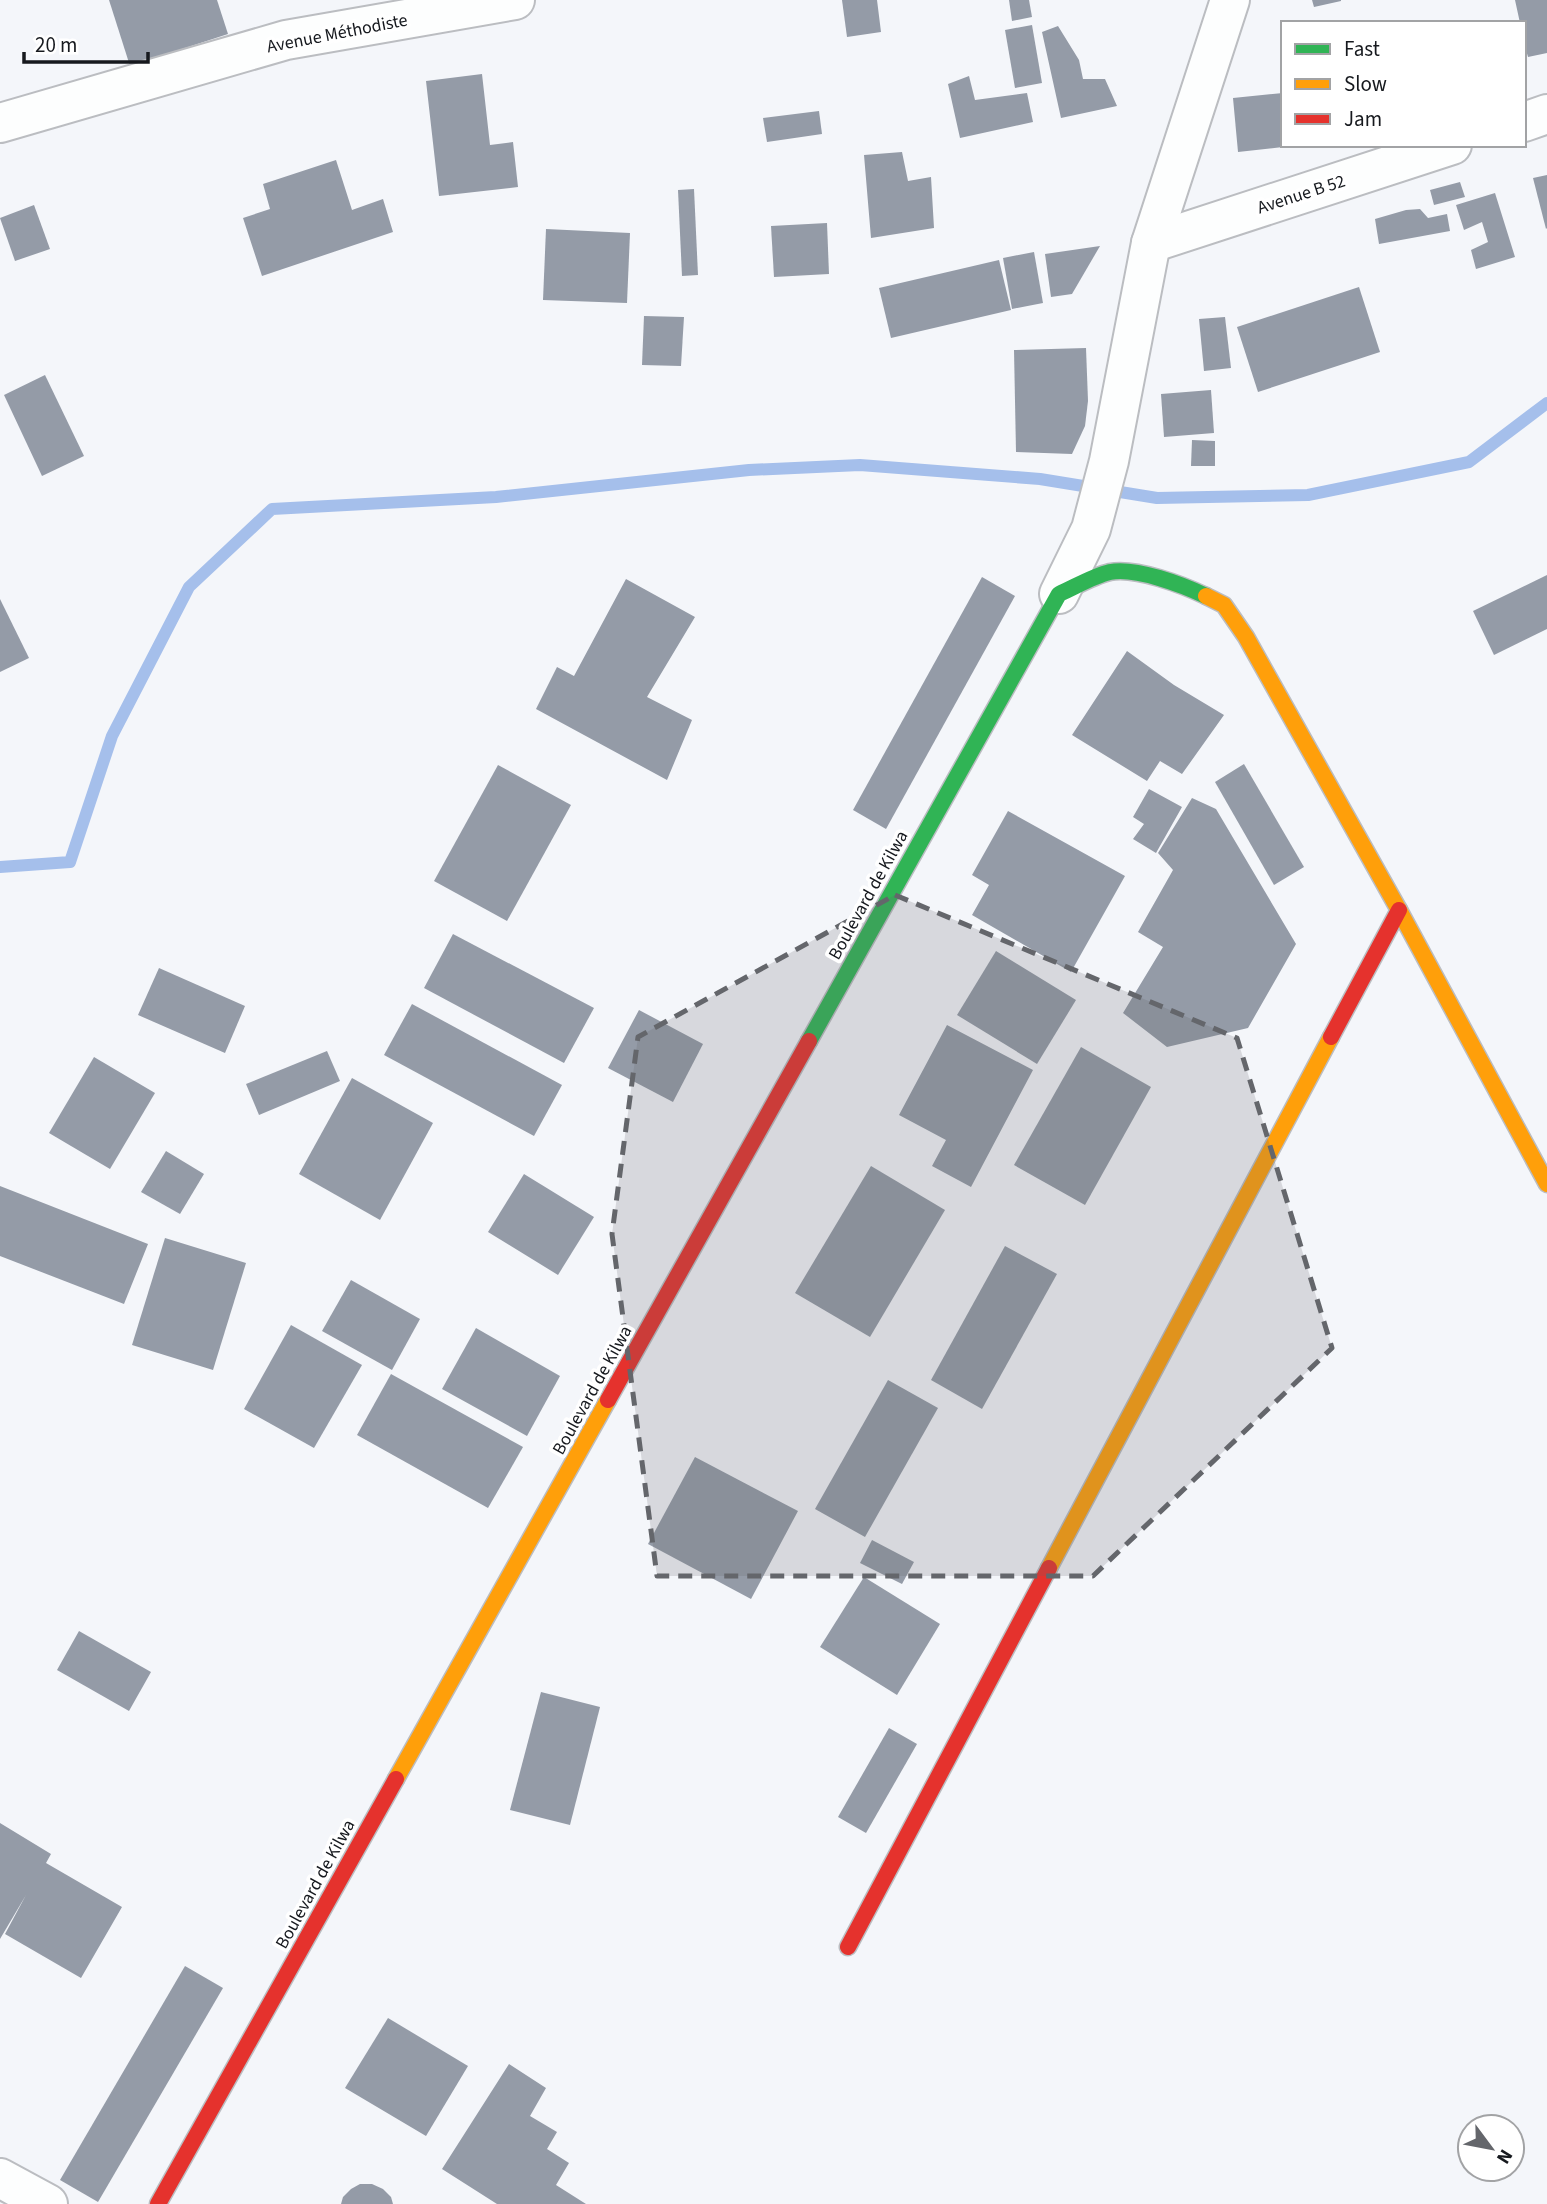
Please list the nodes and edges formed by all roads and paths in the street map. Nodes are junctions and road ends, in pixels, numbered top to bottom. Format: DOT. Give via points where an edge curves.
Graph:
graph roads {
  1 [pos="515,0"];
  2 [pos="1230,0"];
  3 [pos="1547,114"];
  4 [pos="1526,121"];
  5 [pos="0,123"];
  6 [pos="1446,147"];
  7 [pos="1151,243"];
  8 [pos="1059,594"];
  9 [pos="1399,910"];
  10 [pos="1547,1184"];
  11 [pos="848,1947"];
  12 [pos="0,2178"];
  13 [pos="48,2204"];
  14 [pos="158,2204"];
  1 -- 5 [label="street, Avenue Méthodiste" via="286,40"];
  2 -- 7 [label="street"];
  3 -- 4 [label="street"];
  6 -- 7 [label="street, Avenue B 52"];
  7 -- 8 [label="street" via="1109,461 1091,529"];
  8 -- 9 [label="street" via="1111,572 1146,574 1224,605"];
  8 -- 14 [label="street, Boulevard de Kilwa"];
  9 -- 10 [label="street"];
  9 -- 11 [label="street"];
  12 -- 13 [label="street"];
}
